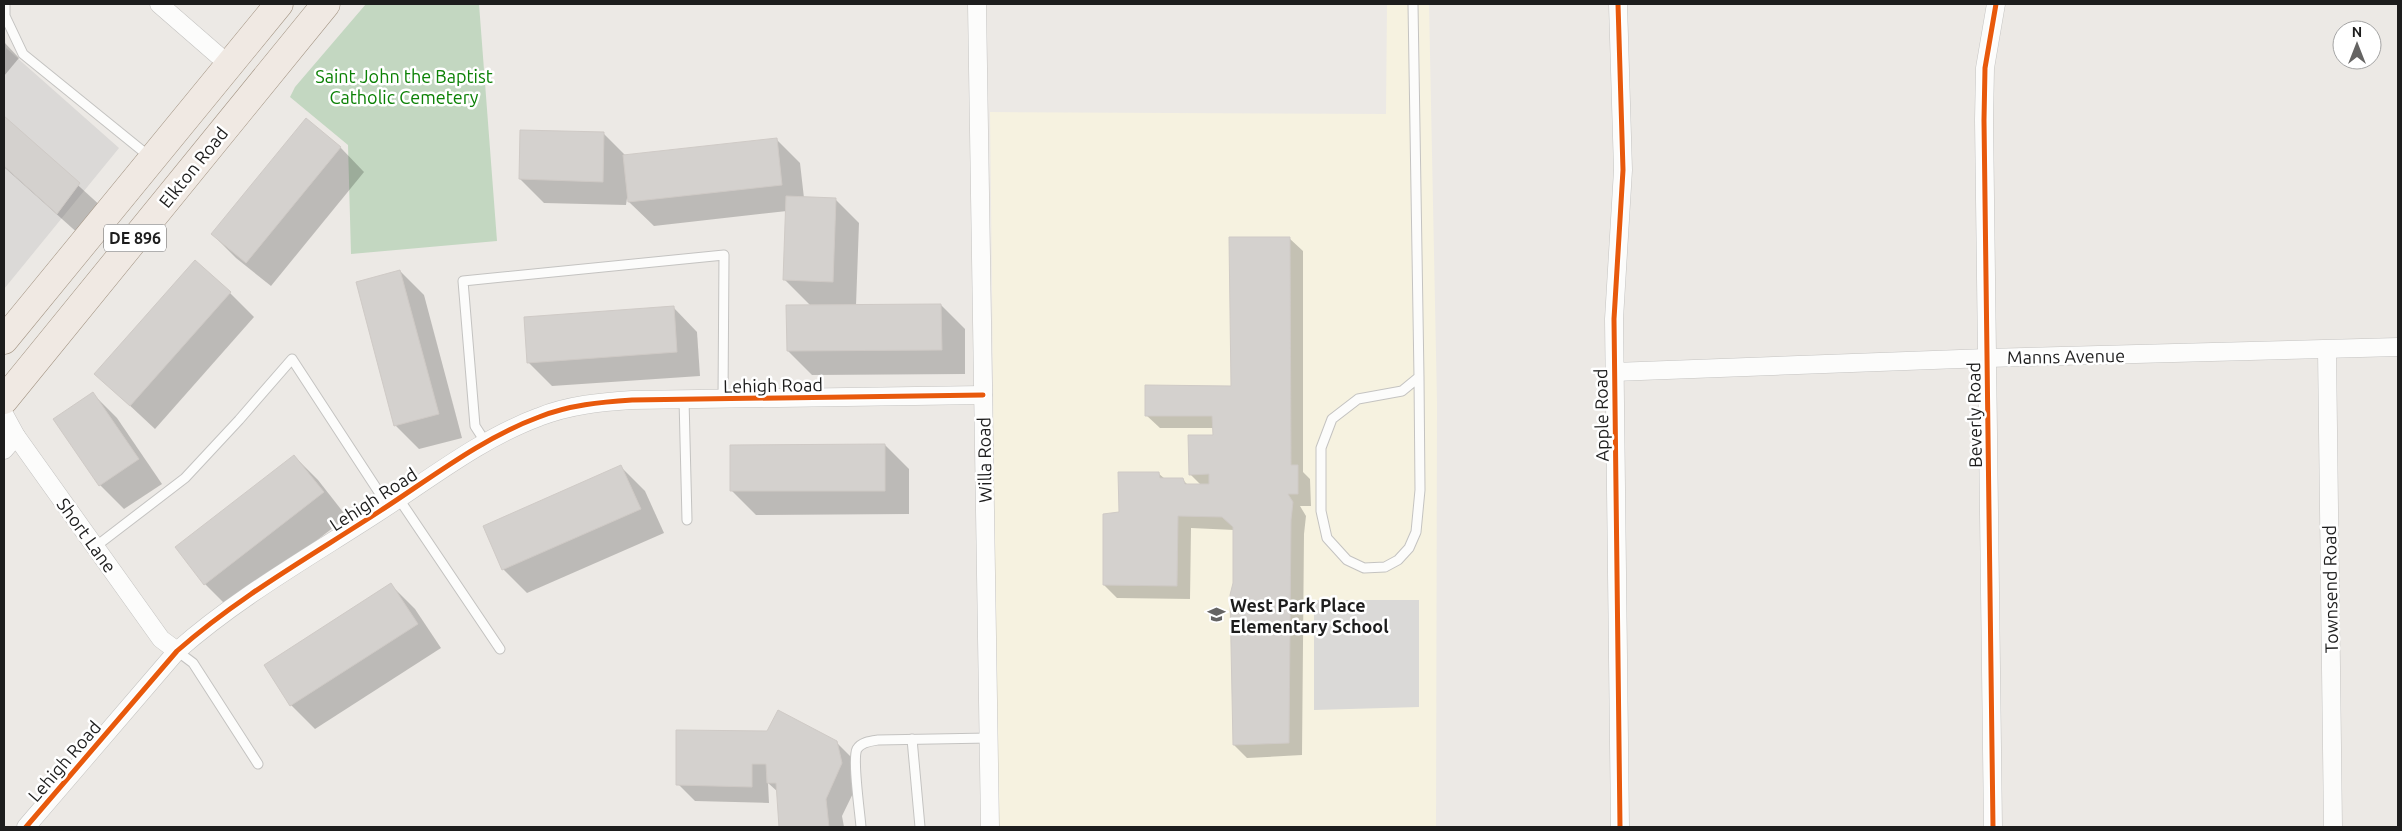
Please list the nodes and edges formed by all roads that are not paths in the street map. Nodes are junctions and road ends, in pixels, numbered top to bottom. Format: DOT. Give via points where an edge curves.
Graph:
graph roads {
  1 [pos="5,4"];
  2 [pos="159,4"];
  3 [pos="279,4"];
  4 [pos="326,4"];
  5 [pos="977,4"];
  6 [pos="1413,4"];
  7 [pos="1618,4"];
  8 [pos="1996,4"];
  9 [pos="228,64"];
  10 [pos="152,159"];
  11 [pos="4,340"];
  12 [pos="2398,347"];
  13 [pos="2327,350"];
  14 [pos="1987,358"];
  15 [pos="1614,372"];
  16 [pos="1419,377"];
  17 [pos="983,396"];
  18 [pos="723,399"];
  19 [pos="4,400"];
  20 [pos="684,400"];
  21 [pos="4,414"];
  22 [pos="16,436"];
  23 [pos="486,443"];
  24 [pos="4,450"];
  25 [pos="393,503"];
  26 [pos="687,520"];
  27 [pos="95,547"];
  28 [pos="500,649"];
  29 [pos="177,651"];
  30 [pos="989,738"];
  31 [pos="912,739"];
  32 [pos="258,764"];
  33 [pos="30,826"];
  34 [pos="861,827"];
  35 [pos="920,827"];
  36 [pos="990,827"];
  37 [pos="1620,827"];
  38 [pos="1994,827"];
  39 [pos="2333,827"];
  1 -- 10 [label="lane" via="5,16 23,54"];
  2 -- 9 [label="street"];
  3 -- 9 [label="main road, DE 896"];
  4 -- 19 [label="main road, Elkton Road / DE 896"];
  5 -- 17 [label="street, Willa Road"];
  6 -- 16 [label="lane"];
  7 -- 15 [label="street, Apple Road" via="1623,170 1616,255"];
  8 -- 14 [label="street, Beverly Road" via="1984,93"];
  9 -- 10 [label="main road, DE 896"];
  10 -- 11 [label="main road, DE 896"];
  12 -- 13 [label="street, Manns Avenue"];
  13 -- 14 [label="street, Manns Avenue"];
  13 -- 39 [label="street, Townsend Road"];
  14 -- 15 [label="street, Manns Avenue"];
  14 -- 38 [label="street, Beverly Road"];
  15 -- 37 [label="street, Apple Road"];
  16 -- 16 [label="lane" via="1420,490 1416,532 1398,560 1385,567 1364,568 1347,560 1327,538 1321,511 1321,448 1332,419 1358,400 1402,391"];
  17 -- 18 [label="street, Lehigh Road"];
  17 -- 30 [label="street, Willa Road"];
  18 -- 20 [label="street, Lehigh Road"];
  18 -- 23 [label="lane" via="724,256 463,281 476,426"];
  20 -- 23 [label="street, Lehigh Road" via="586,404 539,417"];
  20 -- 26 [label="lane"];
  21 -- 22 [label="street, Short Lane"];
  22 -- 24 [label="street"];
  22 -- 27 [label="street, Short Lane"];
  23 -- 25 [label="street, Lehigh Road"];
  25 -- 27 [label="lane, Lehigh Road" via="292,359 185,478"];
  25 -- 28 [label="lane"];
  25 -- 29 [label="street, Lehigh Road" via="222,614"];
  27 -- 29 [label="street, Short Lane" via="161,639"];
  29 -- 32 [label="lane" via="193,663"];
  29 -- 33 [label="street, Lehigh Road"];
  30 -- 31 [label="lane"];
  30 -- 36 [label="street, Willa Road"];
  31 -- 34 [label="lane" via="878,740 858,748"];
  31 -- 35 [label="lane"];
}
